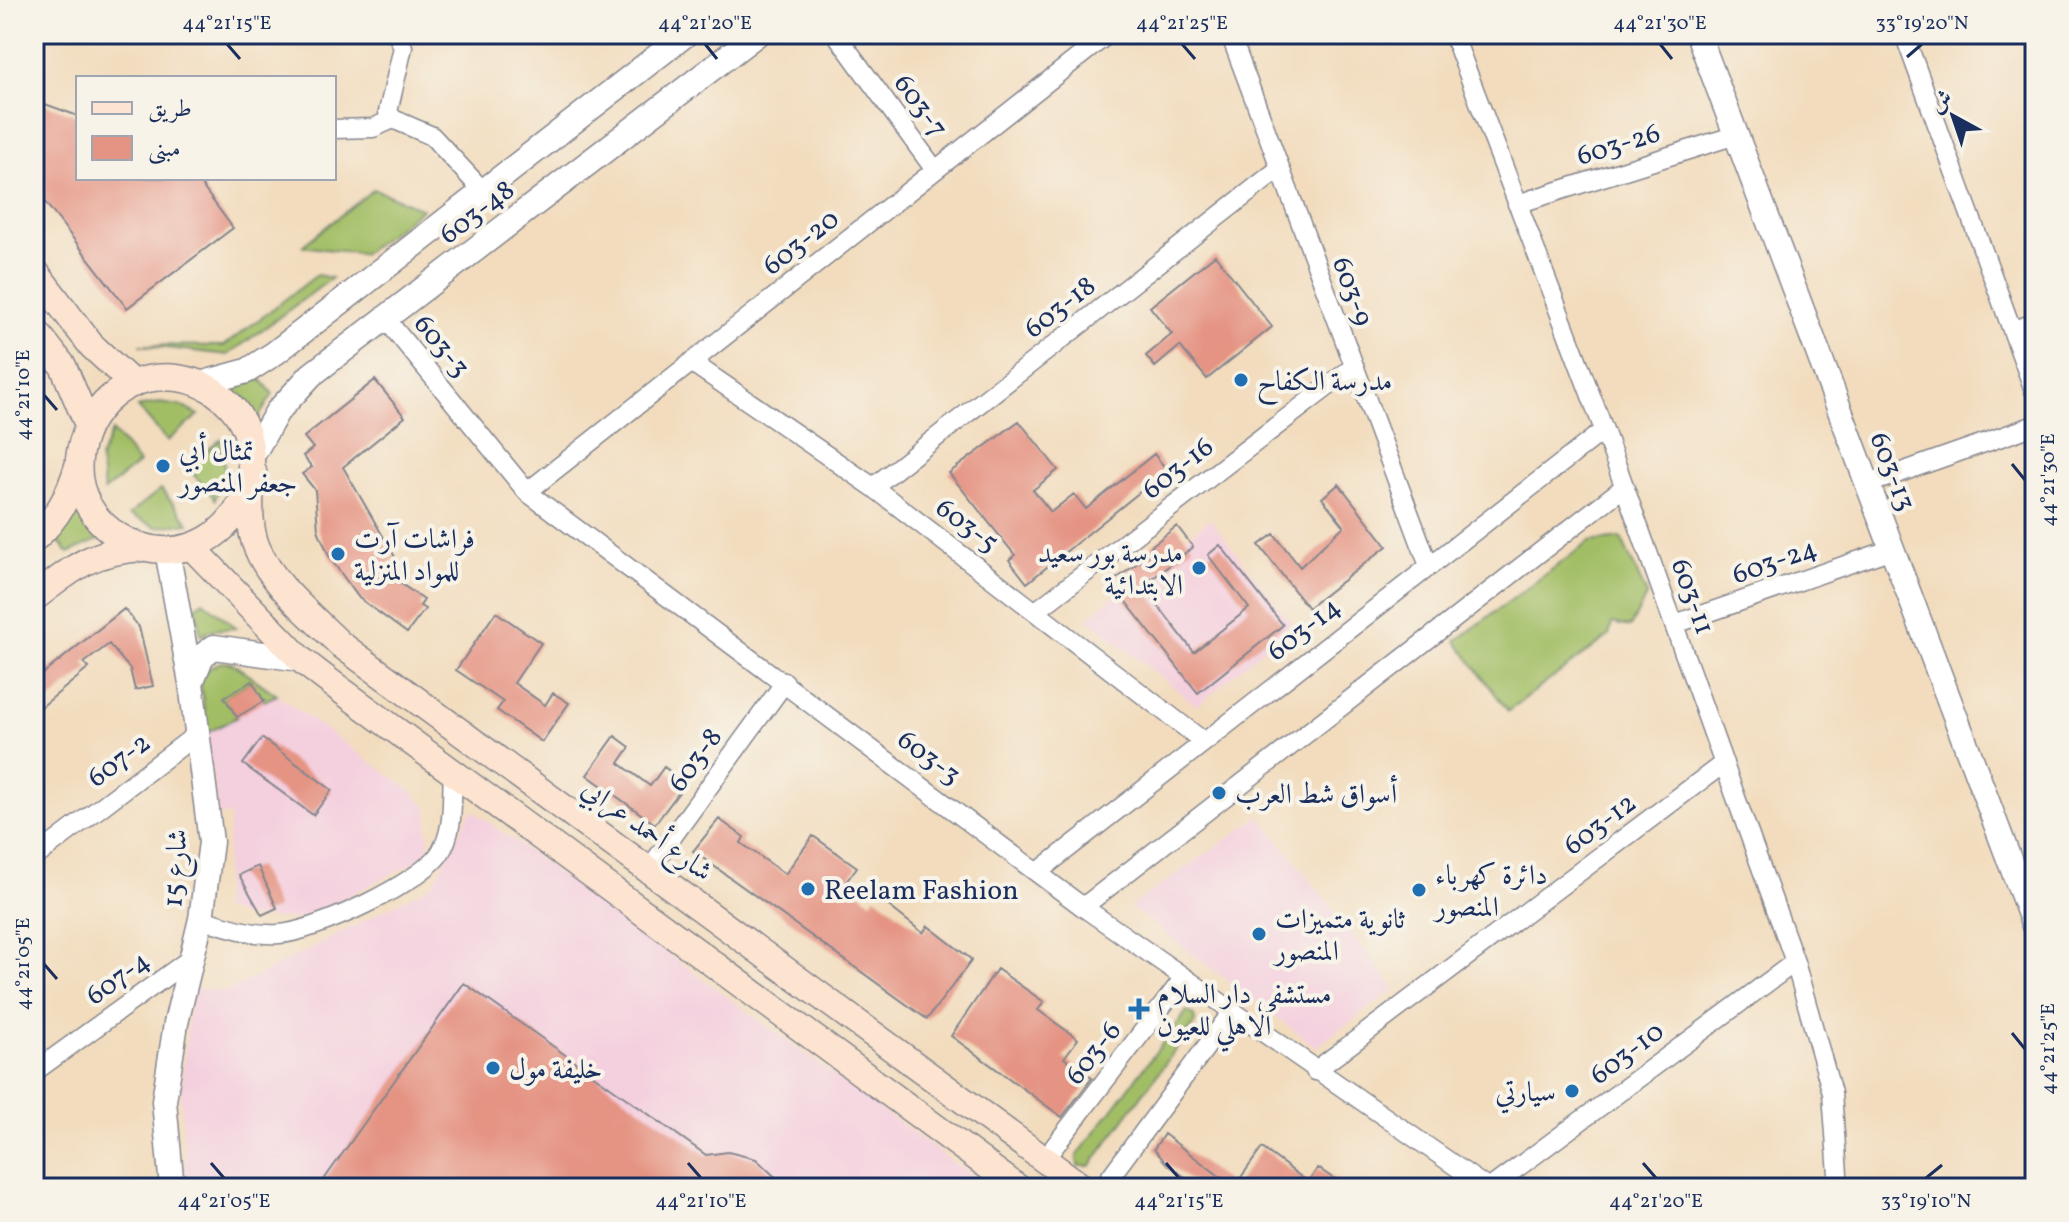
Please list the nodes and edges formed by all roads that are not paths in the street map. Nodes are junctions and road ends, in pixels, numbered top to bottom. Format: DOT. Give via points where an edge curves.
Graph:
graph roads {
  1 [pos="397,34"];
  2 [pos="686,34"];
  3 [pos="836,34"];
  4 [pos="1108,34"];
  5 [pos="1230,34"];
  6 [pos="1453,34"];
  7 [pos="1698,34"];
  8 [pos="1904,34"];
  9 [pos="748,37"];
  10 [pos="393,119"];
  11 [pos="336,129"];
  12 [pos="1736,135"];
  13 [pos="1280,168"];
  14 [pos="935,170"];
  15 [pos="483,191"];
  16 [pos="1517,204"];
  17 [pos="34,270"];
  18 [pos="385,318"];
  19 [pos="2035,323"];
  20 [pos="34,329"];
  21 [pos="2012,330"];
  22 [pos="691,362"];
  23 [pos="1352,368"];
  24 [pos="133,384"];
  25 [pos="200,384"];
  26 [pos="2035,393"];
  27 [pos="88,425"];
  28 [pos="2035,425"];
  29 [pos="1604,430"];
  30 [pos="79,462"];
  31 [pos="253,463"];
  32 [pos="1868,484"];
  33 [pos="873,487"];
  34 [pos="1624,487"];
  35 [pos="527,492"];
  36 [pos="34,539"];
  37 [pos="167,549"];
  38 [pos="1892,549"];
  39 [pos="1429,566"];
  40 [pos="34,598"];
  41 [pos="1036,611"];
  42 [pos="1675,624"];
  43 [pos="300,659"];
  44 [pos="785,682"];
  45 [pos="191,683"];
  46 [pos="197,734"];
  47 [pos="1203,741"];
  48 [pos="1724,763"];
  49 [pos="453,775"];
  50 [pos="34,858"];
  51 [pos="649,869"];
  52 [pos="1038,872"];
  53 [pos="1083,907"];
  54 [pos="201,919"];
  55 [pos="2035,928"];
  56 [pos="194,956"];
  57 [pos="1795,962"];
  58 [pos="1183,979"];
  59 [pos="1232,1012"];
  60 [pos="1315,1071"];
  61 [pos="34,1072"];
  62 [pos="1044,1160"];
  63 [pos="172,1188"];
  64 [pos="1018,1188"];
  65 [pos="1083,1188"];
  66 [pos="1102,1188"];
  67 [pos="1488,1188"];
  68 [pos="1839,1188"];
  1 -- 10 [label="street" via="403,47 388,112"];
  2 -- 15 [label="street, 603-48"];
  3 -- 14 [label="street, 603-7"];
  4 -- 14 [label="street, 603-20"];
  5 -- 13 [label="street, 603-9"];
  6 -- 16 [label="street, 603-11"];
  7 -- 12 [label="street, 603-13"];
  8 -- 21 [label="street"];
  9 -- 18 [label="street, 603-48"];
  10 -- 11 [label="street" via="373,128"];
  10 -- 15 [label="street" via="432,136"];
  12 -- 16 [label="street, 603-26"];
  12 -- 32 [label="street, 603-13"];
  13 -- 23 [label="street, 603-9"];
  13 -- 33 [label="street, 603-18"];
  14 -- 22 [label="street, 603-20"];
  15 -- 25 [label="street, 603-48" via="262,363"];
  16 -- 29 [label="street, 603-11"];
  17 -- 24 [label="main road" via="91,345"];
  18 -- 31 [label="street, 603-48" via="293,392 263,433"];
  18 -- 35 [label="street, 603-3"];
  19 -- 21 [label="street"];
  20 -- 27 [label="main road" via="63,366"];
  21 -- 26 [label="street"];
  22 -- 33 [label="street, 603-5"];
  22 -- 35 [label="street, 603-20"];
  23 -- 39 [label="street, 603-9"];
  23 -- 41 [label="street, 603-16"];
  24 -- 25 [label="main road" via="178,378"];
  24 -- 27 [label="main road" via="107,400"];
  25 -- 31 [label="main road" via="235,411 246,430"];
  27 -- 30 [label="main road"];
  28 -- 32 [label="street"];
  29 -- 34 [label="street, 603-11"];
  29 -- 39 [label="street, 603-14"];
  30 -- 36 [label="main road" via="68,497"];
  30 -- 37 [label="main road" via="83,490 96,517 125,541"];
  31 -- 37 [label="main road" via="247,496 234,518 215,536"];
  31 -- 51 [label="main road, شارع أحمد عرابي" via="252,533 258,550 298,602 340,644"];
  32 -- 38 [label="street, 603-13"];
  33 -- 41 [label="street, 603-5"];
  34 -- 42 [label="street, 603-11"];
  34 -- 53 [label="street"];
  35 -- 44 [label="street, 603-3"];
  37 -- 40 [label="main road" via="117,550 86,559"];
  37 -- 43 [label="main road"];
  37 -- 45 [label="street, شارع 15"];
  38 -- 42 [label="street, 603-24"];
  38 -- 55 [label="street, 603-13"];
  39 -- 47 [label="street, 603-14"];
  41 -- 47 [label="street, 603-5"];
  42 -- 48 [label="street, 603-11"];
  43 -- 45 [label="street" via="214,647 196,665"];
  43 -- 49 [label="main road"];
  44 -- 51 [label="street, 603-8"];
  44 -- 52 [label="street, 603-3"];
  45 -- 46 [label="street, شارع 15"];
  46 -- 50 [label="street, 607-2"];
  46 -- 54 [label="street, شارع 15" via="211,842"];
  47 -- 52 [label="street, 603-14"];
  48 -- 57 [label="street, 603-11"];
  48 -- 60 [label="street, 603-12"];
  49 -- 54 [label="street" via="450,829 440,853 422,872 325,923 292,933 262,934"];
  49 -- 64 [label="main road"];
  51 -- 62 [label="main road, شارع أحمد عرابي"];
  52 -- 53 [label="street, 603-3"];
  53 -- 58 [label="street, 603-3"];
  54 -- 56 [label="street, شارع 15"];
  56 -- 61 [label="street, 607-4"];
  56 -- 63 [label="street, شارع 15" via="176,1023 164,1101"];
  57 -- 67 [label="street, 603-10"];
  57 -- 68 [label="street, 603-11" via="1832,1093"];
  58 -- 59 [label="street, 603-3"];
  58 -- 62 [label="street, 603-6"];
  59 -- 60 [label="street, 603-3"];
  59 -- 66 [label="street"];
  60 -- 67 [label="street, 603-3"];
  62 -- 65 [label="main road, شارع أحمد عرابي"];
}
